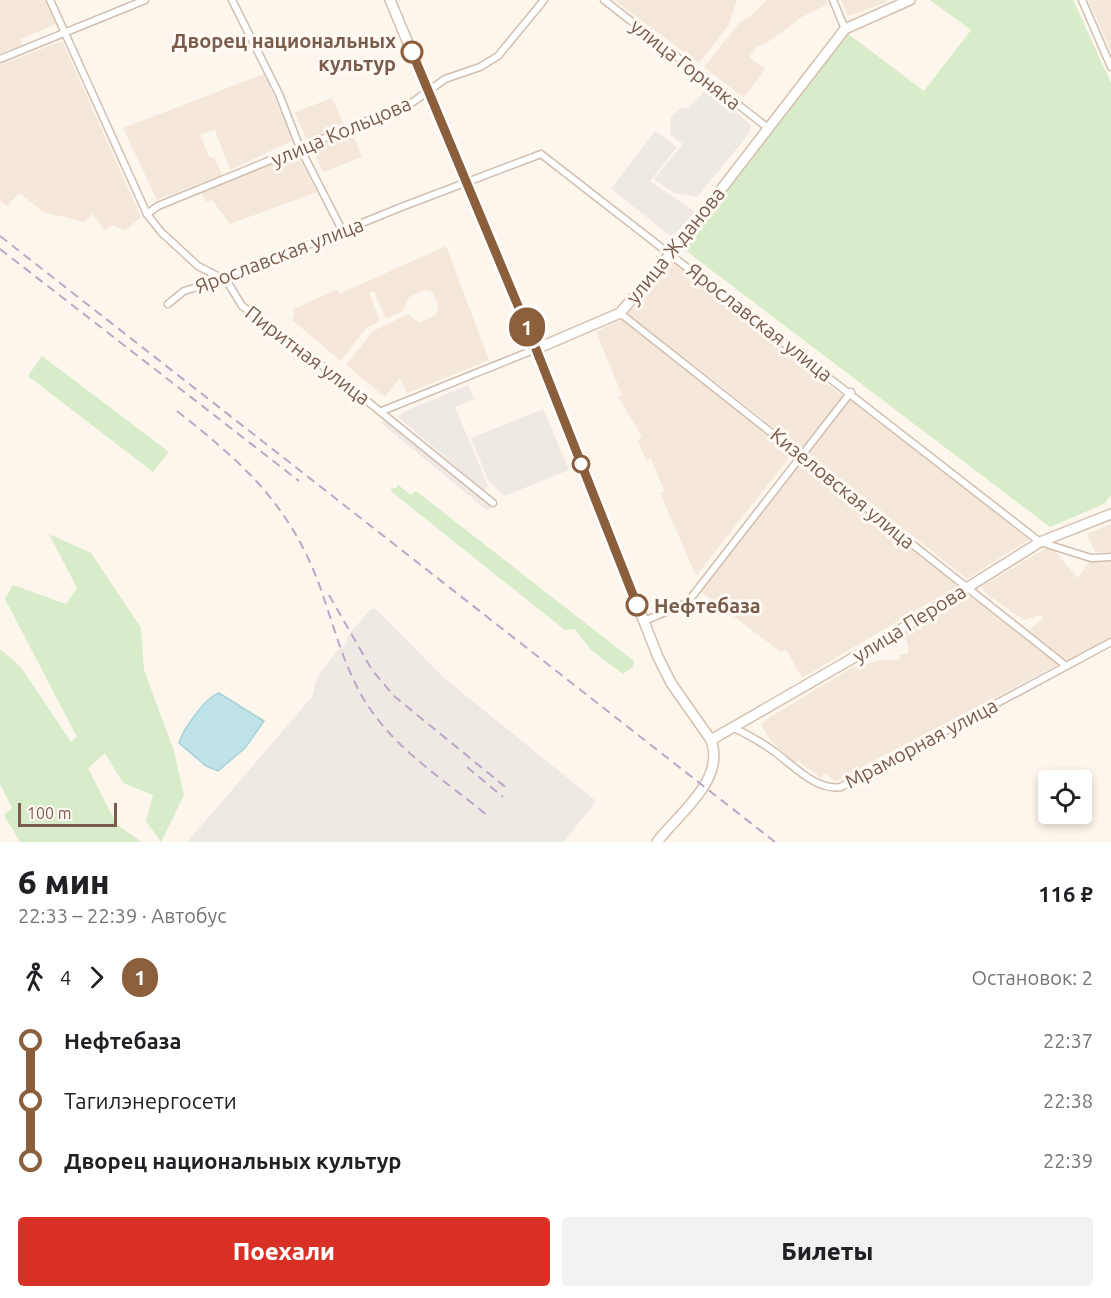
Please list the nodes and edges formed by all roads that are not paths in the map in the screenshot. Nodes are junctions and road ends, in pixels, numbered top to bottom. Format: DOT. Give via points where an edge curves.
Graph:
graph roads {
  1 [pos="50,0"];
  2 [pos="145,0"];
  3 [pos="232,0"];
  4 [pos="390,0"];
  5 [pos="544,0"];
  6 [pos="604,0"];
  7 [pos="833,0"];
  8 [pos="909,0"];
  9 [pos="1082,0"];
  10 [pos="845,29"];
  11 [pos="65,32"];
  12 [pos="0,59"];
  13 [pos="1111,67"];
  14 [pos="429,90"];
  15 [pos="768,128"];
  16 [pos="300,148"];
  17 [pos="467,183"];
  18 [pos="147,214"];
  19 [pos="343,232"];
  20 [pos="669,252"];
  21 [pos="224,279"];
  22 [pos="168,304"];
  23 [pos="620,313"];
  24 [pos="536,349"];
  25 [pos="851,392"];
  26 [pos="382,411"];
  27 [pos="802,454"];
  28 [pos="493,503"];
  29 [pos="1111,514"];
  30 [pos="1040,543"];
  31 [pos="1111,557"];
  32 [pos="967,587"];
  33 [pos="644,621"];
  34 [pos="1111,642"];
  35 [pos="1065,665"];
  36 [pos="734,728"];
  37 [pos="711,740"];
  38 [pos="657,842"];
  1 -- 11 [label="street, Пиритная улица"];
  2 -- 11 [label="street"];
  3 -- 16 [label="street" via="279,94"];
  4 -- 14 [label="main road"];
  5 -- 14 [label="street, улица Кольцова" via="498,56"];
  6 -- 15 [label="street, улица Горняка"];
  7 -- 10 [label="street"];
  8 -- 10 [label="main road, улица Жданова"];
  9 -- 13 [label="street"];
  10 -- 15 [label="main road, улица Жданова"];
  11 -- 12 [label="street"];
  11 -- 18 [label="street, Пиритная улица"];
  14 -- 16 [label="street, улица Кольцова" via="413,102"];
  14 -- 17 [label="main road"];
  15 -- 20 [label="main road, улица Жданова"];
  16 -- 18 [label="street, улица Кольцова"];
  16 -- 19 [label="street"];
  17 -- 19 [label="street, Ярославская улица"];
  17 -- 20 [label="street, Ярославская улица" via="541,154"];
  17 -- 24 [label="main road"];
  18 -- 21 [label="street, Пиритная улица" via="198,266"];
  19 -- 21 [label="street, Ярославская улица"];
  20 -- 23 [label="main road, улица Жданова"];
  20 -- 25 [label="street, Ярославская улица"];
  21 -- 22 [label="street, Ярославская улица" via="184,291"];
  21 -- 26 [label="street, Пиритная улица" via="242,306"];
  23 -- 24 [label="main road, улица Жданова"];
  23 -- 27 [label="street, Кизеловская улица"];
  24 -- 26 [label="street, улица Жданова"];
  24 -- 33 [label="main road"];
  25 -- 27 [label="street"];
  25 -- 30 [label="street, Ярославская улица"];
  26 -- 28 [label="street, Пиритная улица"];
  27 -- 32 [label="street, Кизеловская улица"];
  27 -- 33 [label="street" via="687,603"];
  29 -- 30 [label="main road, улица Перова"];
  30 -- 31 [label="street, Ярославская улица" via="1091,558"];
  30 -- 32 [label="main road, улица Перова"];
  32 -- 35 [label="street, Кизеловская улица"];
  32 -- 36 [label="main road, улица Перова"];
  33 -- 37 [label="main road" via="671,683"];
  34 -- 35 [label="street, Мраморная улица"];
  35 -- 36 [label="street, Мраморная улица" via="841,787 807,777"];
  36 -- 37 [label="main road, улица Перова"];
  37 -- 38 [label="main road" via="715,758 711,775"];
}
